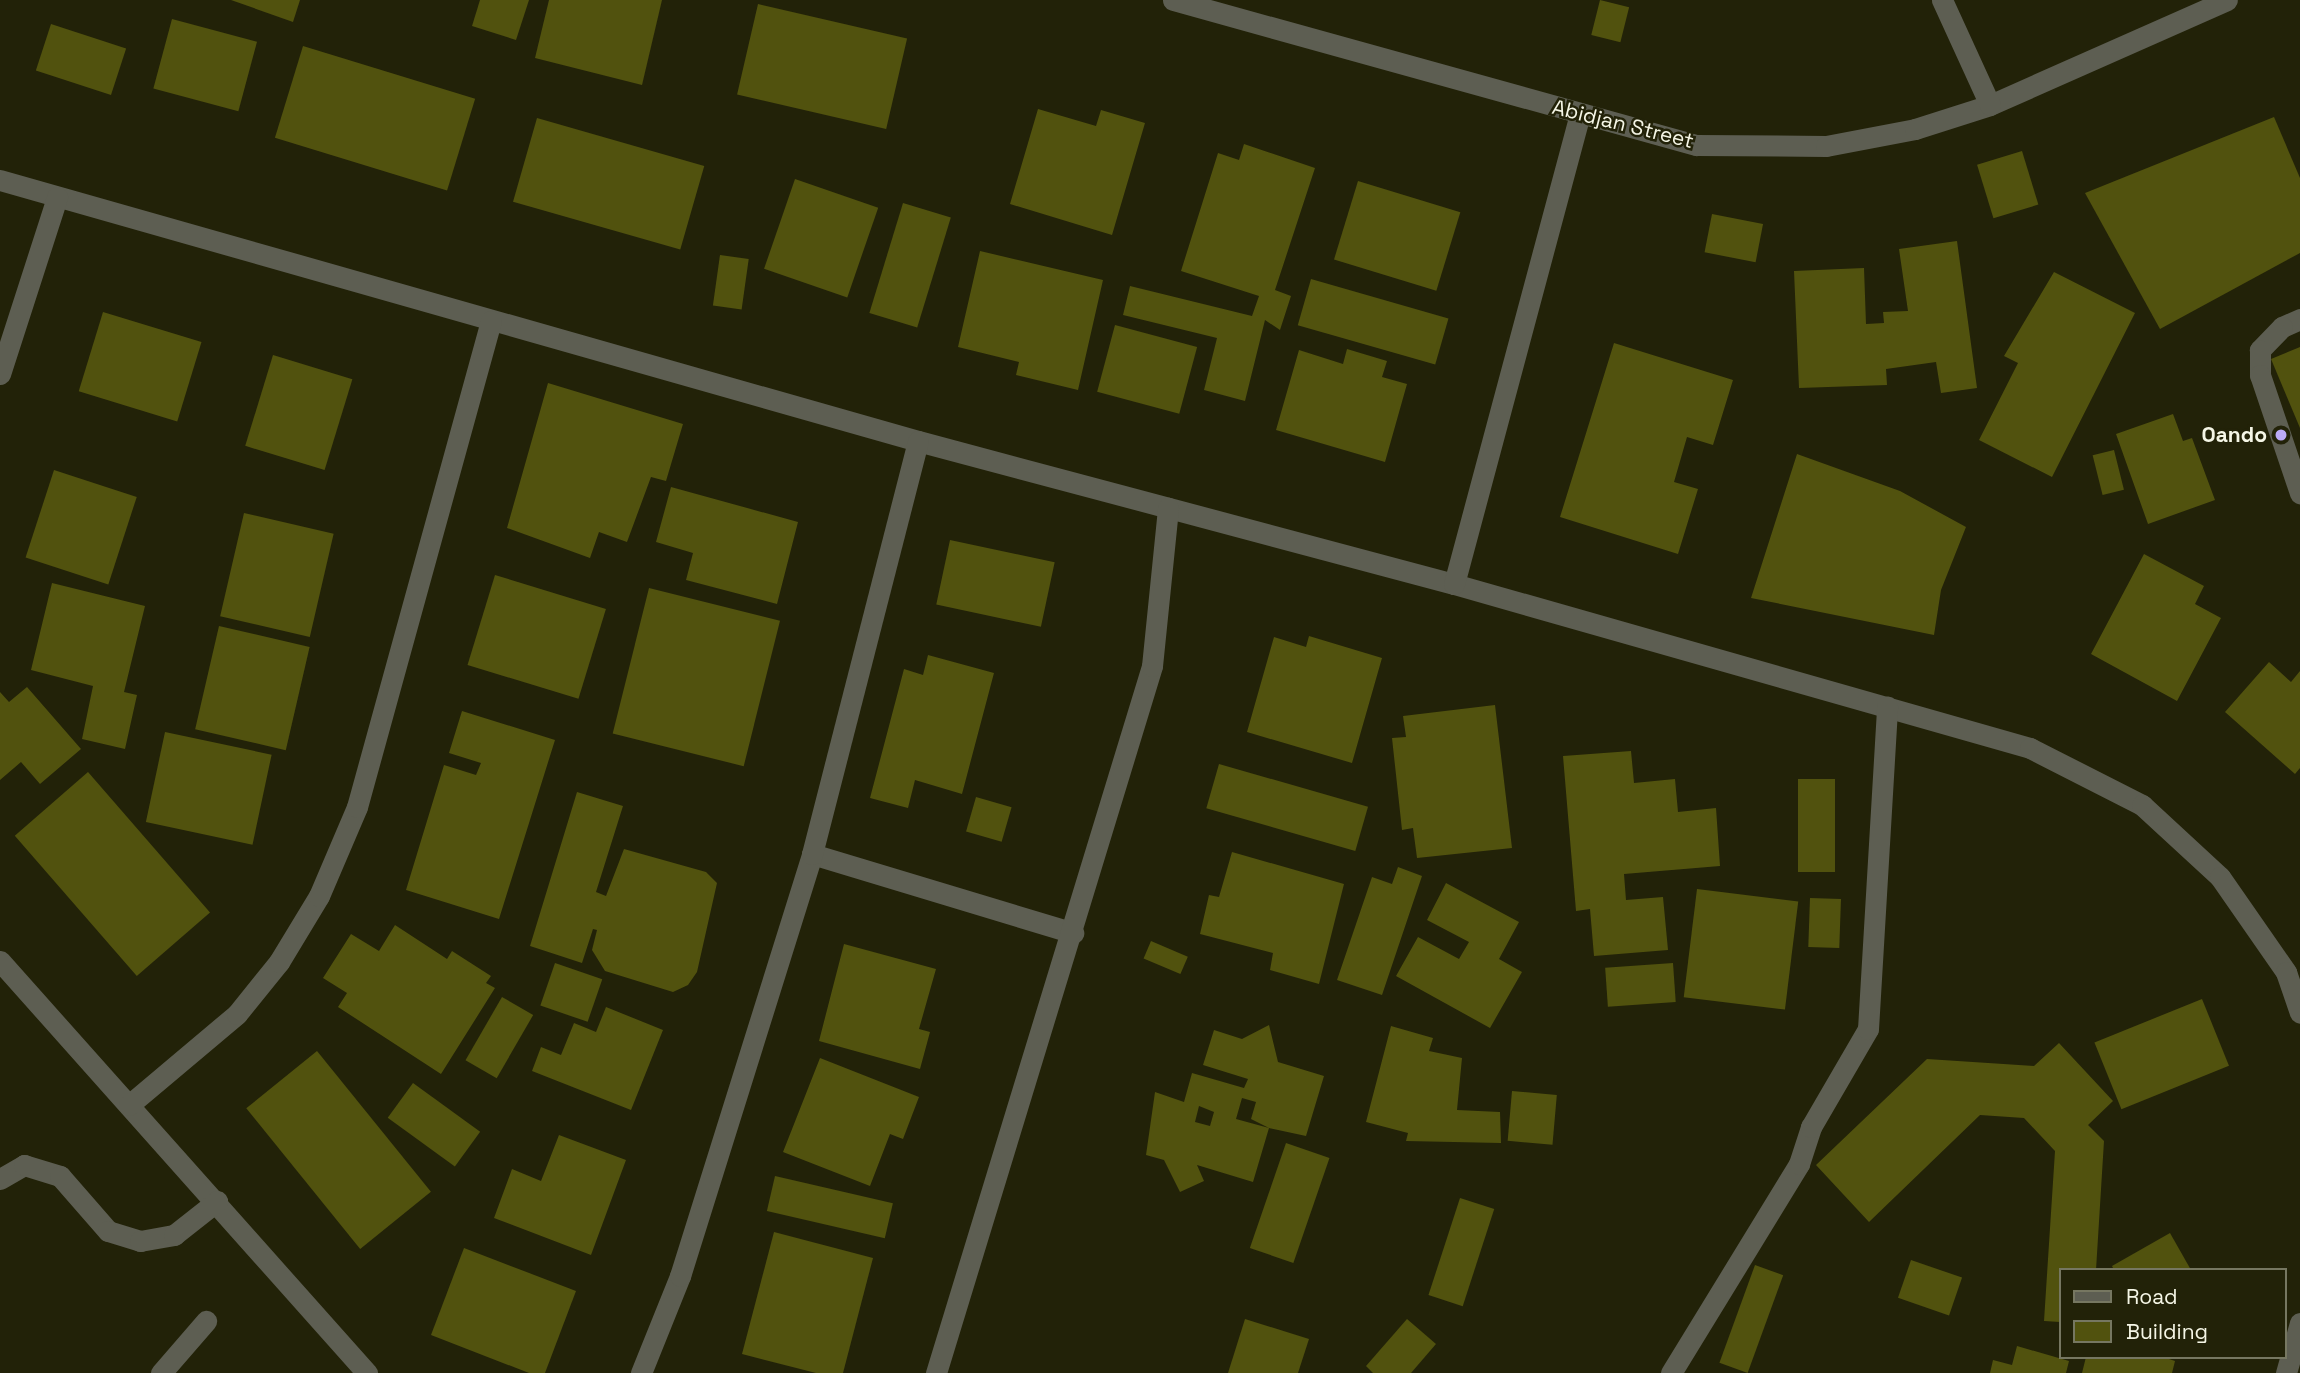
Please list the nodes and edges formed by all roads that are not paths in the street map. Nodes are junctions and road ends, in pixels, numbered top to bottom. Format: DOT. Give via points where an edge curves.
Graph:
graph roads {
  1 [pos="1173,0"];
  2 [pos="1942,0"];
  3 [pos="2227,0"];
  4 [pos="1990,105"];
  5 [pos="1580,114"];
  6 [pos="0,180"];
  7 [pos="57,197"];
  8 [pos="2300,318"];
  9 [pos="491,321"];
  10 [pos="0,374"];
  11 [pos="918,441"];
  12 [pos="2300,493"];
  13 [pos="1168,508"];
  14 [pos="1454,584"];
  15 [pos="1886,707"];
  16 [pos="812,855"];
  17 [pos="1073,933"];
  18 [pos="0,961"];
  19 [pos="2300,1013"];
  20 [pos="129,1105"];
  21 [pos="0,1179"];
  22 [pos="217,1201"];
  23 [pos="206,1321"];
  24 [pos="2300,1323"];
  25 [pos="161,1373"];
  26 [pos="367,1373"];
  27 [pos="641,1373"];
  28 [pos="936,1373"];
  29 [pos="1671,1373"];
  30 [pos="2286,1373"];
  1 -- 5 [label="street, Abidjan Street"];
  2 -- 4 [label="street"];
  3 -- 4 [label="street, Abidjan Street"];
  4 -- 5 [label="street, Abidjan Street" via="1914,129 1826,146 1696,145"];
  5 -- 14 [label="street"];
  6 -- 7 [label="street"];
  7 -- 9 [label="street"];
  7 -- 10 [label="street"];
  8 -- 12 [label="street" via="2282,327 2260,350 2260,375"];
  9 -- 11 [label="street"];
  9 -- 20 [label="street" via="357,807 320,896 279,962 237,1014"];
  11 -- 13 [label="street"];
  11 -- 16 [label="street"];
  13 -- 14 [label="street"];
  13 -- 17 [label="street" via="1152,666"];
  14 -- 15 [label="street"];
  15 -- 19 [label="street" via="2030,748 2141,805 2220,877 2286,972"];
  15 -- 29 [label="street" via="1868,1029 1811,1127 1799,1164"];
  16 -- 17 [label="street"];
  16 -- 27 [label="street" via="680,1276"];
  17 -- 28 [label="street"];
  18 -- 20 [label="street"];
  20 -- 22 [label="street"];
  21 -- 22 [label="street" via="24,1165 60,1176 108,1231 140,1241 174,1235"];
  22 -- 26 [label="street"];
  23 -- 25 [label="street"];
  24 -- 30 [label="street"];
}
